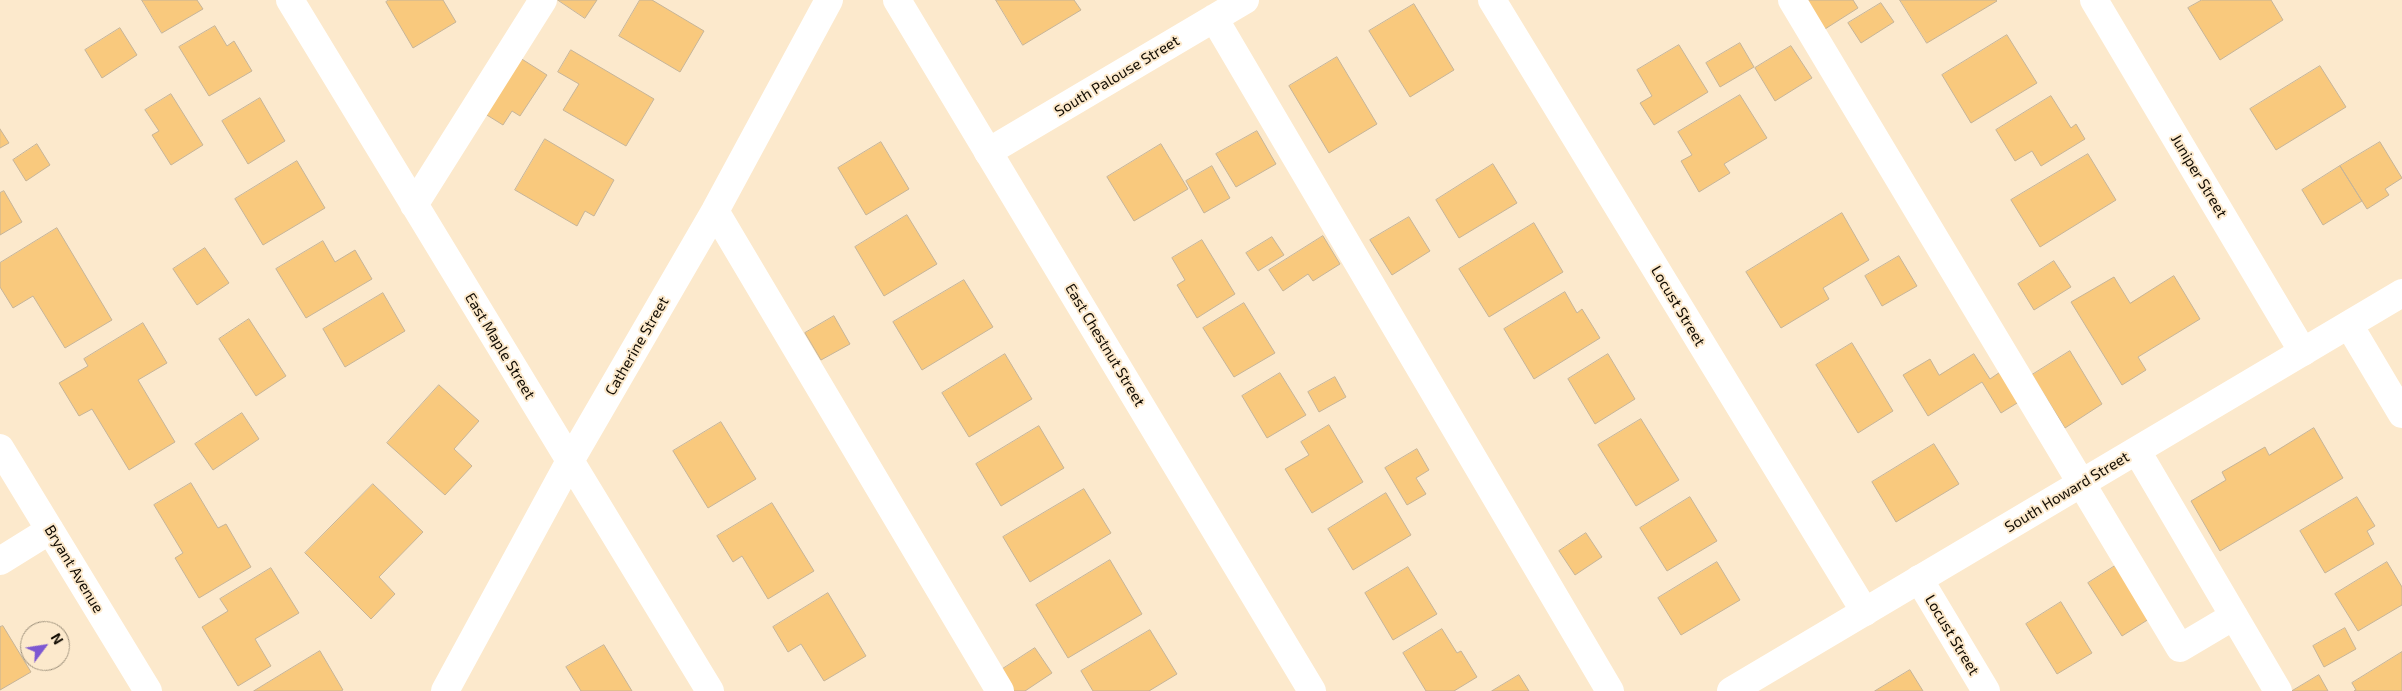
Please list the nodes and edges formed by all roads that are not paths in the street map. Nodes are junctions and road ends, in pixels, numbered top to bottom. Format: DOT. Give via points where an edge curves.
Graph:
graph roads {
  1 [pos="290,0"];
  2 [pos="543,0"];
  3 [pos="829,0"];
  4 [pos="896,0"];
  5 [pos="1245,0"];
  6 [pos="1492,0"];
  7 [pos="1792,0"];
  8 [pos="2094,0"];
  9 [pos="1214,18"];
  10 [pos="988,152"];
  11 [pos="414,205"];
  12 [pos="715,210"];
  13 [pos="2402,293"];
  14 [pos="2349,324"];
  15 [pos="2303,352"];
  16 [pos="2402,414"];
  17 [pos="0,448"];
  18 [pos="2137,450"];
  19 [pos="570,462"];
  20 [pos="2082,483"];
  21 [pos="50,530"];
  22 [pos="0,561"];
  23 [pos="1919,579"];
  24 [pos="1864,612"];
  25 [pos="2234,616"];
  26 [pos="148,691"];
  27 [pos="445,691"];
  28 [pos="710,691"];
  29 [pos="1000,691"];
  30 [pos="1312,691"];
  31 [pos="1610,691"];
  32 [pos="1731,691"];
  33 [pos="1986,691"];
  34 [pos="2278,691"];
  1 -- 11 [label="street, East Maple Street"];
  2 -- 11 [label="street"];
  3 -- 12 [label="street, Catherine Street"];
  4 -- 10 [label="street, East Chestnut Street"];
  5 -- 9 [label="street, South Palouse Street"];
  6 -- 24 [label="street, Locust Street"];
  7 -- 20 [label="street"];
  8 -- 15 [label="street, Juniper Street"];
  9 -- 10 [label="street, South Palouse Street"];
  9 -- 31 [label="street"];
  10 -- 30 [label="street, East Chestnut Street"];
  11 -- 19 [label="street, East Maple Street"];
  12 -- 19 [label="street, Catherine Street"];
  12 -- 29 [label="street"];
  13 -- 14 [label="street, South Howard Street"];
  14 -- 15 [label="street, South Howard Street"];
  14 -- 16 [label="street"];
  15 -- 18 [label="street, South Howard Street"];
  17 -- 21 [label="street, Bryant Avenue"];
  18 -- 20 [label="street, South Howard Street"];
  18 -- 25 [label="street"];
  19 -- 27 [label="street, Catherine Street"];
  19 -- 28 [label="street, East Maple Street"];
  20 -- 23 [label="street, South Howard Street"];
  20 -- 25 [label="street" via="2180,648"];
  21 -- 22 [label="street"];
  21 -- 26 [label="street, Bryant Avenue"];
  23 -- 24 [label="street, South Howard Street"];
  23 -- 33 [label="street, Locust Street"];
  24 -- 32 [label="street, South Howard Street"];
  25 -- 34 [label="street"];
}
